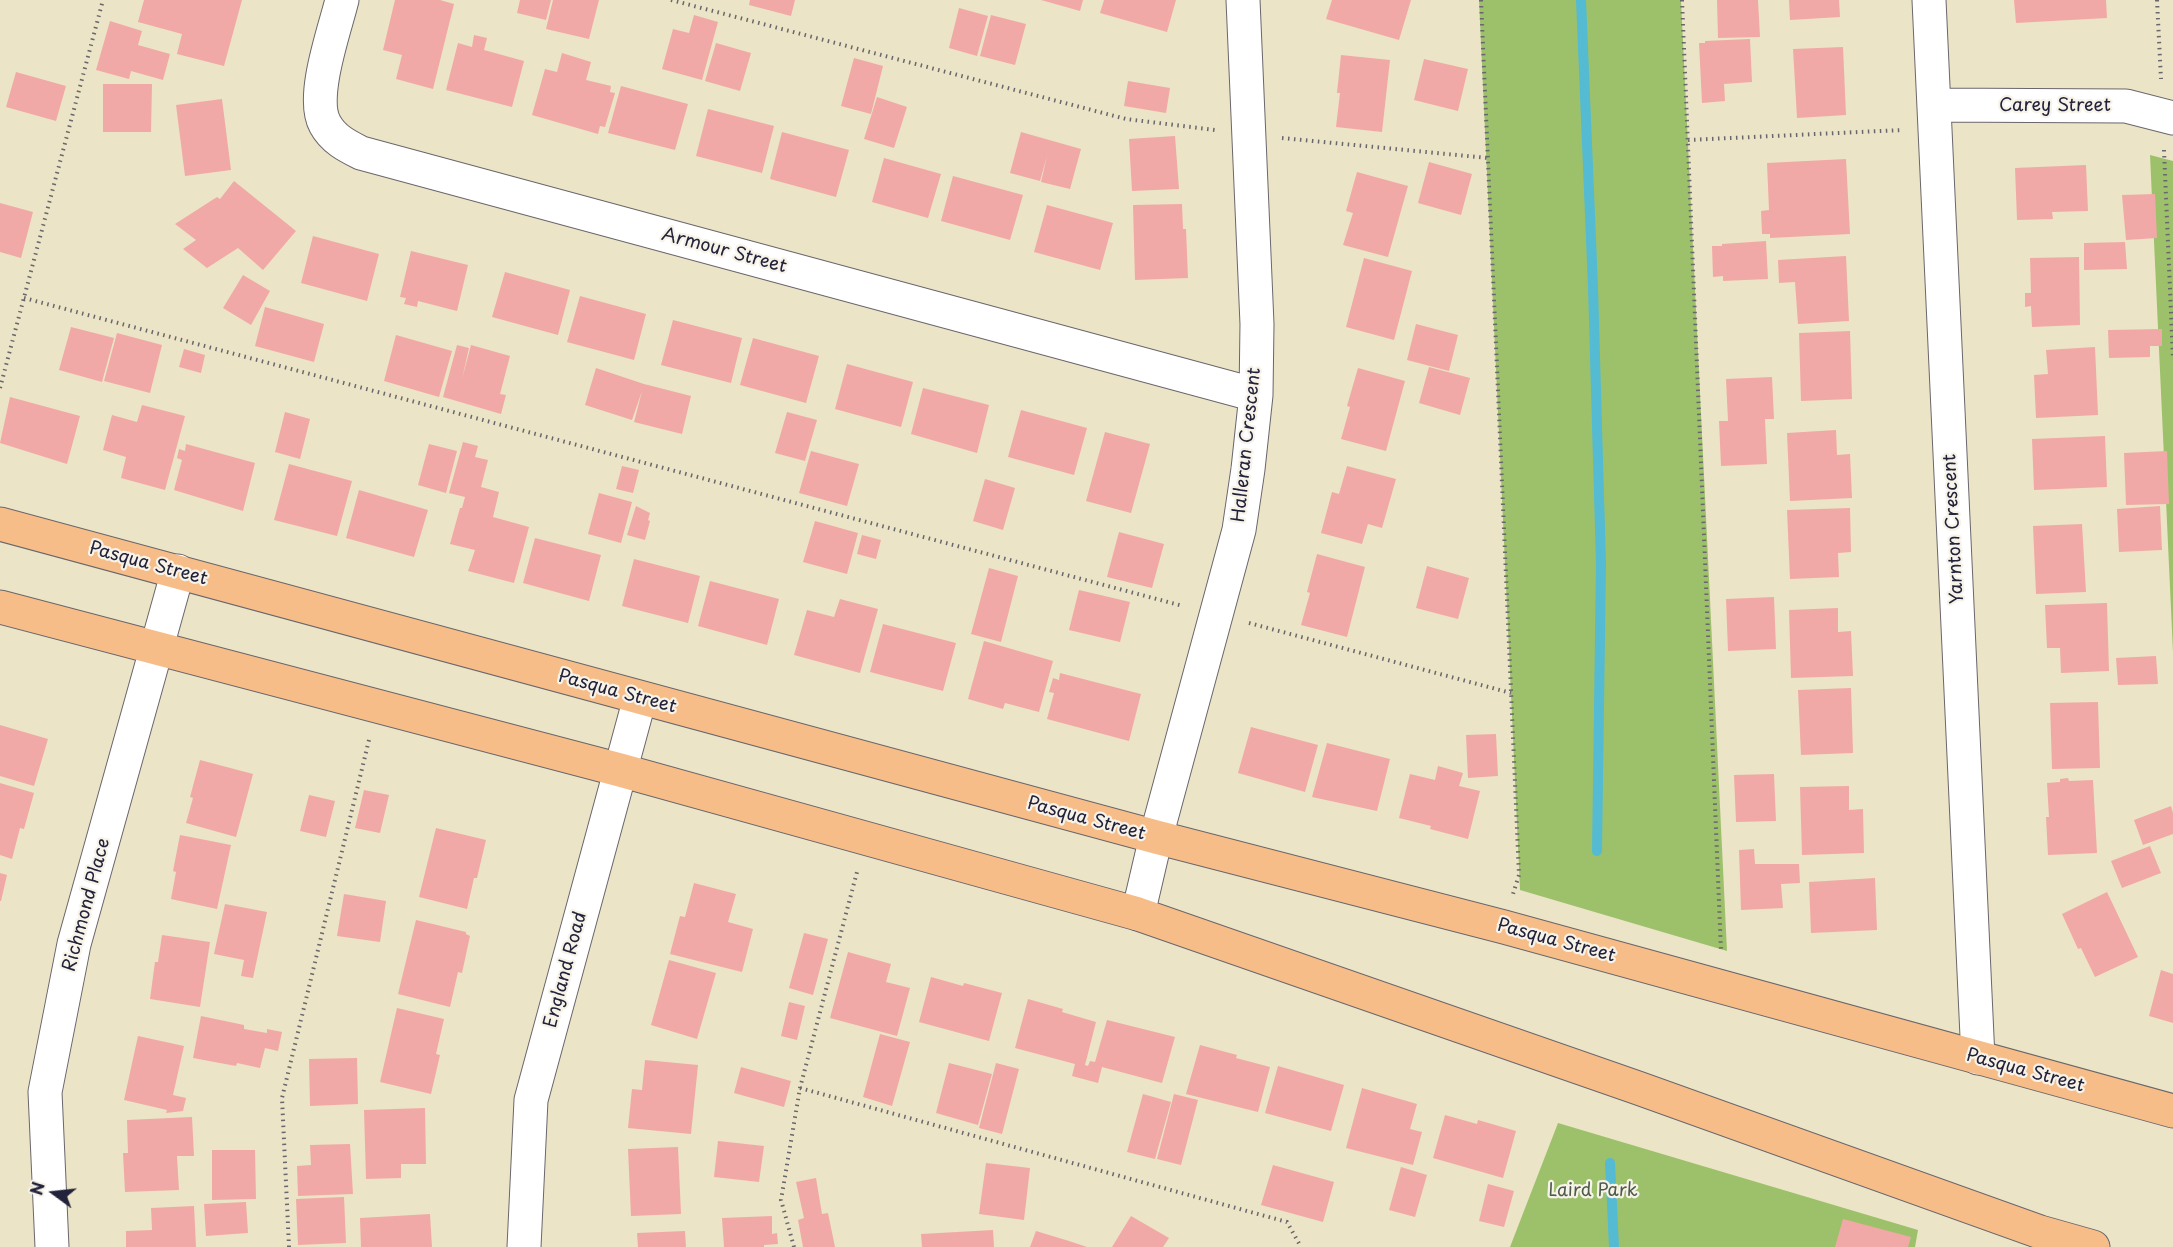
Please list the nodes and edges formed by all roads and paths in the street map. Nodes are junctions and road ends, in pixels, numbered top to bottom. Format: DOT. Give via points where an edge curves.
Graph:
graph roads {
  1 [pos="103,0"];
  2 [pos="342,0"];
  3 [pos="671,0"];
  4 [pos="1243,0"];
  5 [pos="1481,0"];
  6 [pos="1682,0"];
  7 [pos="1929,0"];
  8 [pos="2157,0"];
  9 [pos="1935,116"];
  10 [pos="2168,116"];
  11 [pos="1249,134"];
  12 [pos="1688,140"];
  13 [pos="1488,158"];
  14 [pos="24,298"];
  15 [pos="2173,359"];
  16 [pos="0,388"];
  17 [pos="1256,395"];
  18 [pos="0,524"];
  19 [pos="178,571"];
  20 [pos="0,608"];
  21 [pos="1216,615"];
  22 [pos="157,648"];
  23 [pos="1511,693"];
  24 [pos="640,698"];
  25 [pos="377,706"];
  26 [pos="620,770"];
  27 [pos="1156,837"];
  28 [pos="866,839"];
  29 [pos="1138,915"];
  30 [pos="1503,927"];
  31 [pos="1722,988"];
  32 [pos="1978,1058"];
  33 [pos="800,1088"];
  34 [pos="2173,1111"];
  35 [pos="52,1247"];
  36 [pos="289,1247"];
  37 [pos="524,1247"];
  38 [pos="794,1247"];
  39 [pos="1301,1247"];
  40 [pos="2093,1247"];
  1 -- 14 [label="path"];
  2 -- 17 [label="street, Armour Street" via="320,99 324,123 340,143 361,153"];
  3 -- 11 [label="path" via="1126,119"];
  4 -- 11 [label="street, Halleran Crescent"];
  5 -- 13 [label="path"];
  6 -- 12 [label="path"];
  7 -- 9 [label="street, Yarnton Crescent"];
  8 -- 10 [label="path"];
  9 -- 10 [label="street, Carey Street" via="2126,106"];
  9 -- 12 [label="path"];
  9 -- 32 [label="street, Yarnton Crescent"];
  10 -- 15 [label="path"];
  11 -- 13 [label="path"];
  11 -- 17 [label="street, Halleran Crescent"];
  12 -- 31 [label="path"];
  13 -- 23 [label="path"];
  14 -- 16 [label="path"];
  14 -- 21 [label="path"];
  17 -- 21 [label="street, Halleran Crescent" via="1239,530"];
  18 -- 19 [label="main road, Pasqua Street"];
  19 -- 22 [label="street, Richmond Place"];
  19 -- 24 [label="main road, Pasqua Street"];
  20 -- 22 [label="main road"];
  21 -- 23 [label="path"];
  21 -- 27 [label="street, Halleran Crescent"];
  22 -- 25 [label="main road"];
  22 -- 35 [label="street, Richmond Place" via="74,944 45,1092"];
  23 -- 30 [label="path" via="1519,875"];
  24 -- 26 [label="street, England Road"];
  24 -- 27 [label="main road, Pasqua Street"];
  25 -- 26 [label="main road"];
  25 -- 36 [label="path" via="282,1098"];
  26 -- 28 [label="main road"];
  26 -- 37 [label="street, England Road" via="531,1100"];
  27 -- 29 [label="street, Halleran Crescent"];
  27 -- 30 [label="main road, Pasqua Street"];
  28 -- 29 [label="main road"];
  28 -- 33 [label="path"];
  29 -- 40 [label="main road" via="2040,1232"];
  30 -- 31 [label="main road, Pasqua Street"];
  31 -- 32 [label="main road, Pasqua Street"];
  32 -- 34 [label="main road, Pasqua Street"];
  33 -- 38 [label="path" via="781,1200"];
  33 -- 39 [label="path" via="1287,1221"];
}
